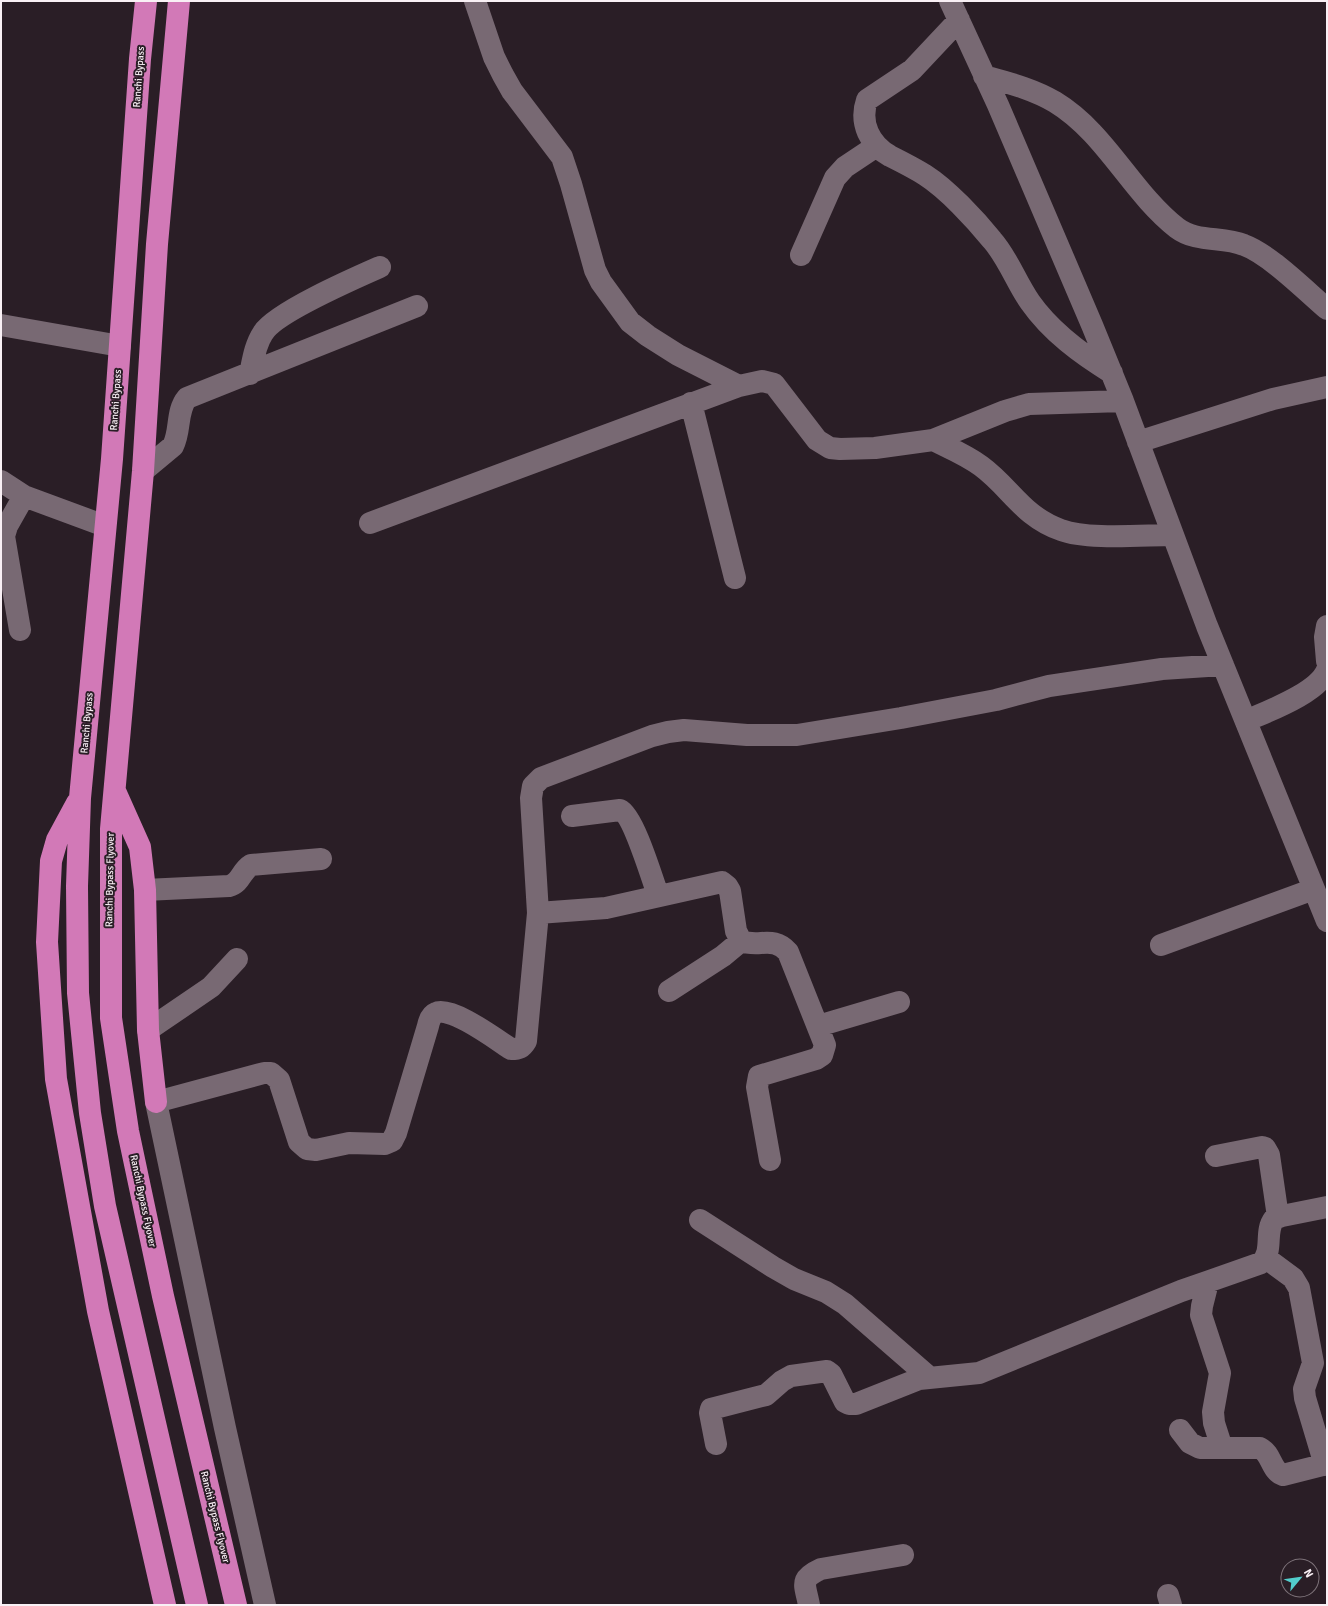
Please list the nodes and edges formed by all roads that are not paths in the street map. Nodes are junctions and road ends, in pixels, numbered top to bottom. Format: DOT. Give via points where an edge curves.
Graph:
graph roads {
  1 [pos="146,1"];
  2 [pos="179,1"];
  3 [pos="474,1"];
  4 [pos="953,6"];
  5 [pos="984,76"];
  6 [pos="875,147"];
  7 [pos="801,255"];
  8 [pos="380,267"];
  9 [pos="416,306"];
  10 [pos="1327,310"];
  11 [pos="1,325"];
  12 [pos="120,346"];
  13 [pos="1112,373"];
  14 [pos="250,374"];
  15 [pos="739,386"];
  16 [pos="1327,387"];
  17 [pos="1123,401"];
  18 [pos="691,403"];
  19 [pos="933,440"];
  20 [pos="1138,442"];
  21 [pos="143,471"];
  22 [pos="1,481"];
  23 [pos="24,496"];
  24 [pos="370,523"];
  25 [pos="105,526"];
  26 [pos="1173,535"];
  27 [pos="735,578"];
  28 [pos="1327,626"];
  29 [pos="20,630"];
  30 [pos="1327,661"];
  31 [pos="1223,665"];
  32 [pos="1327,670"];
  33 [pos="1246,721"];
  34 [pos="115,790"];
  35 [pos="80,798"];
  36 [pos="572,816"];
  37 [pos="321,859"];
  38 [pos="1314,889"];
  39 [pos="145,890"];
  40 [pos="658,895"];
  41 [pos="538,913"];
  42 [pos="1327,921"];
  43 [pos="742,941"];
  44 [pos="1161,945"];
  45 [pos="238,959"];
  46 [pos="668,991"];
  47 [pos="899,1002"];
  48 [pos="818,1026"];
  49 [pos="148,1030"];
  50 [pos="156,1102"];
  51 [pos="1216,1156"];
  52 [pos="770,1160"];
  53 [pos="1327,1207"];
  54 [pos="1278,1217"];
  55 [pos="700,1220"];
  56 [pos="1266,1258"];
  57 [pos="1208,1282"];
  58 [pos="930,1377"];
  59 [pos="1180,1430"];
  60 [pos="716,1444"];
  61 [pos="1222,1448"];
  62 [pos="1326,1464"];
  63 [pos="904,1555"];
  64 [pos="165,1605"];
  65 [pos="197,1605"];
  66 [pos="236,1605"];
  67 [pos="265,1605"];
  68 [pos="809,1605"];
  1 -- 12 [label="highway, Ranchi Bypass"];
  2 -- 21 [label="highway" via="157,244"];
  3 -- 15 [label="street" via="503,75 562,157 592,260 601,282 638,329 678,355"];
  4 -- 5 [label="street"];
  4 -- 6 [label="street" via="912,70 867,100 864,108 868,133"];
  5 -- 10 [label="street" via="1028,88 1056,103 1085,126 1148,200 1177,228 1189,235 1227,240 1258,252"];
  5 -- 13 [label="street"];
  6 -- 7 [label="street" via="845,167 835,178"];
  6 -- 13 [label="street" via="926,175 942,188 993,241 1042,318 1079,352"];
  8 -- 14 [label="street" via="317,297 272,323 263,332 257,344"];
  9 -- 14 [label="street"];
  11 -- 12 [label="street"];
  12 -- 25 [label="highway, Ranchi Bypass"];
  13 -- 17 [label="street"];
  14 -- 21 [label="street" via="187,398 182,405 173,446"];
  15 -- 18 [label="street"];
  15 -- 19 [label="street" via="762,381 774,384 817,440 830,448 875,448"];
  16 -- 20 [label="street" via="1273,398"];
  17 -- 19 [label="street" via="1029,404"];
  17 -- 20 [label="street"];
  18 -- 24 [label="street"];
  18 -- 27 [label="street"];
  19 -- 26 [label="street" via="981,466 1030,514 1062,531 1084,535"];
  20 -- 26 [label="street"];
  21 -- 34 [label="highway"];
  22 -- 23 [label="street"];
  23 -- 25 [label="street"];
  23 -- 29 [label="street" via="4,536"];
  25 -- 35 [label="highway, Ranchi Bypass"];
  26 -- 31 [label="street"];
  28 -- 30 [label="street"];
  31 -- 33 [label="street"];
  31 -- 41 [label="street" via="1162,669 1049,686 996,700 797,735 747,735 684,730 652,736 541,778 533,786 531,798"];
  32 -- 33 [label="street" via="1319,683 1307,691"];
  33 -- 38 [label="street"];
  34 -- 39 [label="highway" via="140,847"];
  34 -- 66 [label="highway, Ranchi Bypass Flyover" via="111,829 111,1018 123,1101 163,1296"];
  35 -- 64 [label="highway" via="57,840 51,861 47,942 56,1079 98,1311"];
  35 -- 65 [label="highway" via="77,886 78,993 90,1113 105,1206"];
  36 -- 40 [label="street" via="624,811 632,824"];
  37 -- 39 [label="street" via="251,865 235,885"];
  38 -- 42 [label="street"];
  38 -- 44 [label="street"];
  39 -- 49 [label="highway"];
  40 -- 41 [label="street" via="606,908"];
  40 -- 43 [label="street" via="722,882 730,891 736,931"];
  41 -- 50 [label="street" via="526,1041 523,1047 511,1048 459,1017 443,1011 436,1013 428,1026 392,1141 385,1144 349,1143 316,1150 307,1148 299,1142 279,1080 271,1073"];
  43 -- 46 [label="street"];
  43 -- 48 [label="street" via="777,943 783,946 788,952"];
  45 -- 49 [label="street" via="210,987"];
  47 -- 48 [label="street"];
  48 -- 52 [label="street" via="825,1045 822,1055 764,1074 757,1080"];
  49 -- 50 [label="highway"];
  50 -- 67 [label="street"];
  51 -- 54 [label="street" via="1265,1148 1269,1155"];
  53 -- 54 [label="street"];
  54 -- 56 [label="street" via="1271,1223"];
  55 -- 58 [label="street" via="773,1267 845,1304"];
  56 -- 57 [label="street" via="1261,1263"];
  56 -- 62 [label="street" via="1293,1278 1299,1288 1313,1363 1304,1389 1305,1398"];
  57 -- 58 [label="street" via="979,1373"];
  57 -- 61 [label="street" via="1201,1315 1220,1373 1213,1412"];
  58 -- 60 [label="street" via="856,1404 849,1404 845,1402 827,1371 791,1376 766,1395 711,1409"];
  59 -- 61 [label="street" via="1194,1446"];
  61 -- 62 [label="street" via="1260,1448 1268,1454 1276,1470 1283,1475"];
  63 -- 68 [label="street" via="821,1569 809,1575 805,1582"];
}
